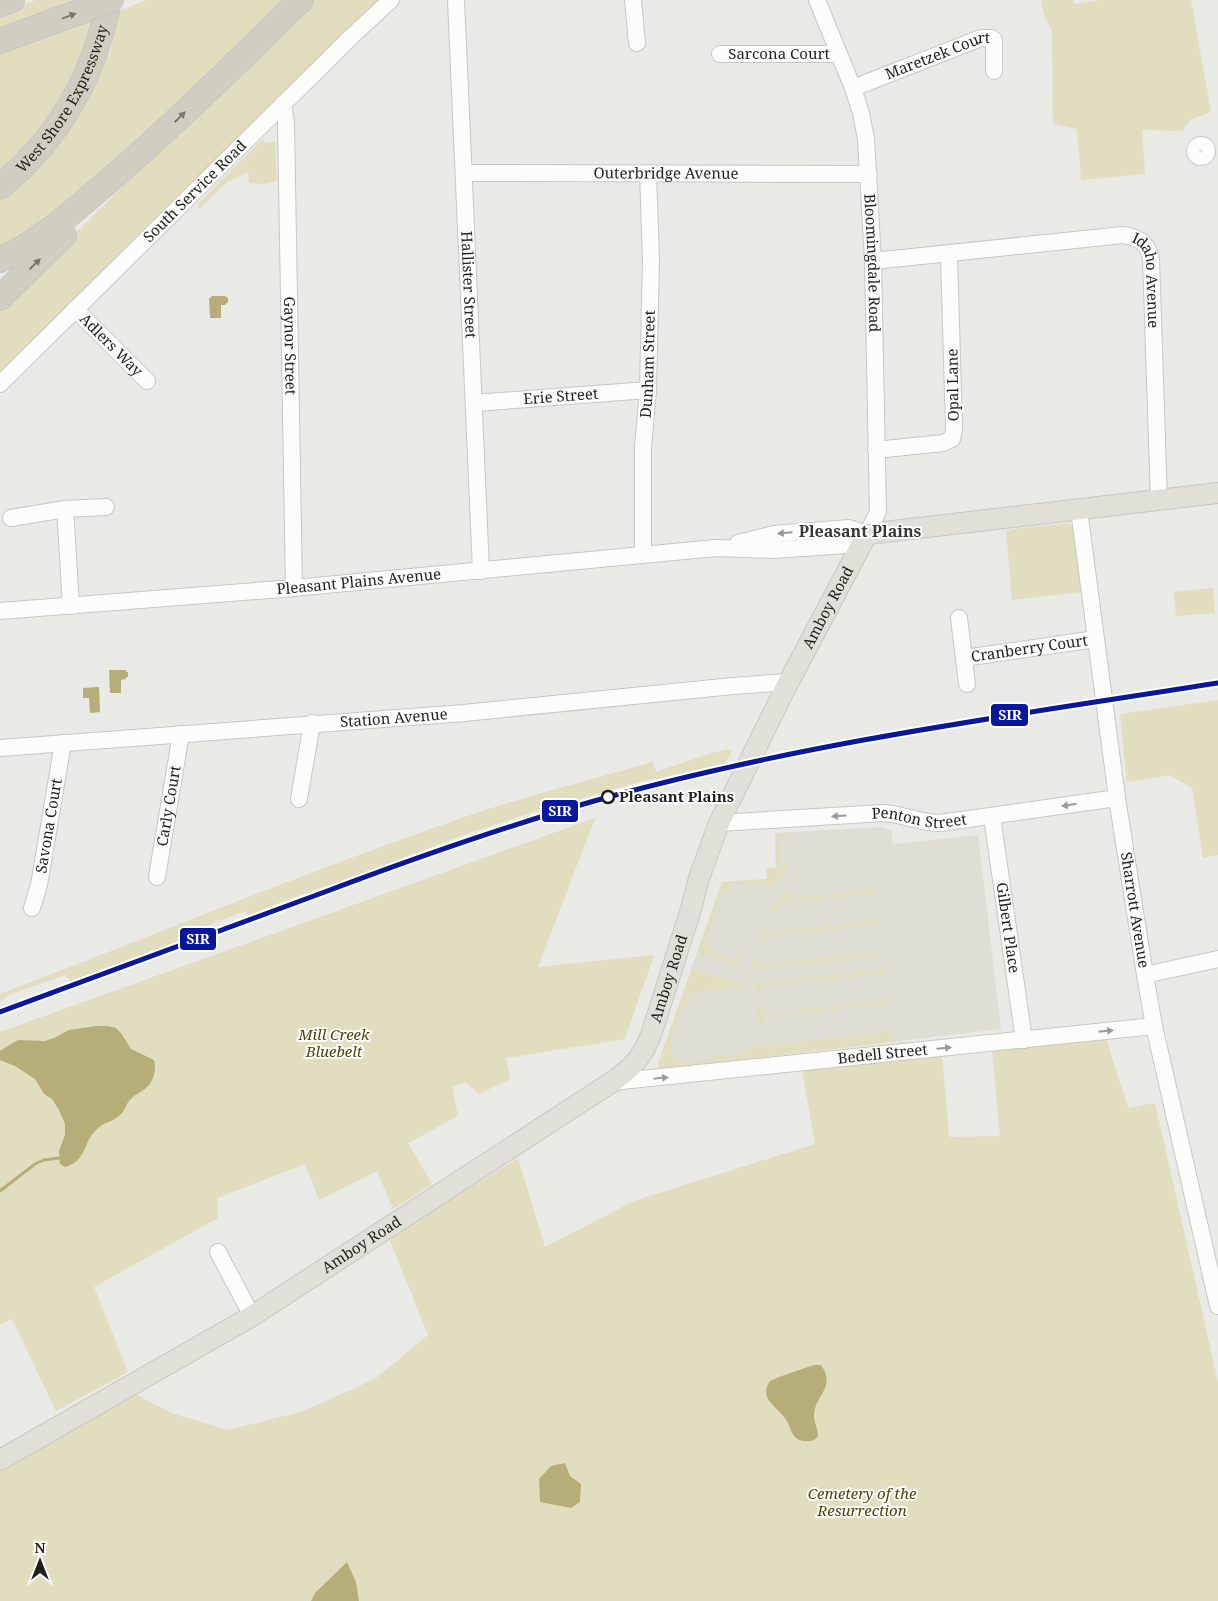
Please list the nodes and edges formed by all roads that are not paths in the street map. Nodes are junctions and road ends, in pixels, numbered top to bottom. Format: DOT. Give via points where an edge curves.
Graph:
graph roads {
  1 [pos="12,0"];
  2 [pos="110,0"];
  3 [pos="301,0"];
  4 [pos="391,0"];
  5 [pos="456,0"];
  6 [pos="633,0"];
  7 [pos="816,0"];
  8 [pos="0,4"];
  9 [pos="0,41"];
  10 [pos="637,43"];
  11 [pos="720,54"];
  12 [pos="838,54"];
  13 [pos="994,71"];
  14 [pos="853,88"];
  15 [pos="283,104"];
  16 [pos="145,150"];
  17 [pos="464,173"];
  18 [pos="648,173"];
  19 [pos="869,174"];
  20 [pos="0,187"];
  21 [pos="949,254"];
  22 [pos="0,260"];
  23 [pos="873,261"];
  24 [pos="0,298"];
  25 [pos="75,309"];
  26 [pos="147,381"];
  27 [pos="0,384"];
  28 [pos="648,390"];
  29 [pos="474,403"];
  30 [pos="876,450"];
  31 [pos="1218,493"];
  32 [pos="1159,500"];
  33 [pos="106,507"];
  34 [pos="65,509"];
  35 [pos="1079,510"];
  36 [pos="11,518"];
  37 [pos="867,534"];
  38 [pos="644,554"];
  39 [pos="481,571"];
  40 [pos="294,588"];
  41 [pos="70,606"];
  42 [pos="0,611"];
  43 [pos="959,618"];
  44 [pos="1096,639"];
  45 [pos="964,658"];
  46 [pos="788,682"];
  47 [pos="967,684"];
  48 [pos="312,724"];
  49 [pos="180,734"];
  50 [pos="63,743"];
  51 [pos="0,748"];
  52 [pos="1117,798"];
  53 [pos="299,799"];
  54 [pos="992,817"];
  55 [pos="719,823"];
  56 [pos="157,877"];
  57 [pos="32,908"];
  58 [pos="1218,959"];
  59 [pos="1145,975"];
  60 [pos="1154,1026"];
  61 [pos="1024,1040"];
  62 [pos="612,1082"];
  63 [pos="218,1252"];
  64 [pos="1218,1306"];
  65 [pos="252,1316"];
  66 [pos="0,1460"];
  1 -- 8 [label="highway"];
  9 -- 2 [label="highway, one-way, bridge"];
  2 -- 20 [label="highway, West Shore Expressway" via="95,52 74,100 44,144"];
  16 -- 3 [label="highway, one-way"];
  4 -- 15 [label="street, South Service Road"];
  5 -- 17 [label="street, Hallister Street"];
  6 -- 10 [label="street"];
  7 -- 12 [label="street, Bloomingdale Road"];
  11 -- 12 [label="street, Sarcona Court"];
  12 -- 14 [label="street, Bloomingdale Road"];
  13 -- 14 [label="street, Maretzek Court" via="994,40 987,37"];
  14 -- 19 [label="street, Bloomingdale Road" via="866,139"];
  15 -- 25 [label="street, South Service Road"];
  15 -- 40 [label="street, Gaynor Street" via="286,123"];
  16 -- 22 [label="highway" via="54,228"];
  24 -- 16 [label="highway, one-way" via="118,182"];
  17 -- 18 [label="street, Outerbridge Avenue"];
  17 -- 29 [label="street, Hallister Street"];
  18 -- 19 [label="street, Outerbridge Avenue"];
  18 -- 28 [label="street, Dunham Street" via="651,259"];
  19 -- 23 [label="street, Bloomingdale Road"];
  21 -- 23 [label="street, Idaho Avenue"];
  21 -- 30 [label="street, Opal Lane" via="952,438 943,443"];
  21 -- 32 [label="street, Idaho Avenue" via="1123,235 1138,238 1147,246 1151,259"];
  23 -- 30 [label="street, Bloomingdale Road"];
  25 -- 26 [label="street, Adlers Way"];
  25 -- 27 [label="street, South Service Road"];
  28 -- 29 [label="street, Erie Street"];
  28 -- 38 [label="street, Dunham Street" via="643,447"];
  29 -- 39 [label="street, Hallister Street"];
  30 -- 37 [label="street, Bloomingdale Road" via="878,512"];
  31 -- 32 [label="main road"];
  32 -- 35 [label="main road"];
  33 -- 34 [label="street"];
  34 -- 36 [label="street"];
  34 -- 41 [label="street"];
  35 -- 37 [label="main road"];
  35 -- 44 [label="street, Sharrott Avenue"];
  37 -- 38 [label="street, Pleasant Plains Avenue" via="846,545 774,550 716,548"];
  37 -- 46 [label="main road, Amboy Road"];
  38 -- 39 [label="street, Pleasant Plains Avenue"];
  39 -- 40 [label="street, Pleasant Plains Avenue"];
  40 -- 41 [label="street, Pleasant Plains Avenue"];
  41 -- 42 [label="street, Pleasant Plains Avenue"];
  43 -- 45 [label="street, Cranberry Court"];
  44 -- 45 [label="street, Cranberry Court"];
  44 -- 52 [label="street, Sharrott Avenue"];
  45 -- 47 [label="street, Cranberry Court"];
  46 -- 48 [label="street, Station Avenue"];
  46 -- 55 [label="main road, Amboy Road"];
  48 -- 49 [label="street, Station Avenue"];
  48 -- 53 [label="street"];
  49 -- 50 [label="street, Station Avenue"];
  49 -- 56 [label="street, Carly Court"];
  50 -- 51 [label="street, Station Avenue"];
  50 -- 57 [label="street, Savona Court" via="39,885"];
  52 -- 54 [label="street, Penton Street, one-way"];
  52 -- 59 [label="street, Sharrott Avenue"];
  54 -- 55 [label="street, Penton Street, one-way" via="925,823 883,813"];
  54 -- 61 [label="street, Gilbert Place"];
  55 -- 62 [label="main road, Amboy Road" via="698,878 651,1035 636,1064"];
  58 -- 59 [label="street"];
  59 -- 60 [label="street, Sharrott Avenue"];
  61 -- 60 [label="street, Bedell Street, one-way"];
  60 -- 64 [label="street, Sharrott Avenue"];
  62 -- 61 [label="street, Bedell Street, one-way"];
  62 -- 65 [label="main road, Amboy Road"];
  63 -- 65 [label="street"];
  65 -- 66 [label="main road, Amboy Road"];
}
